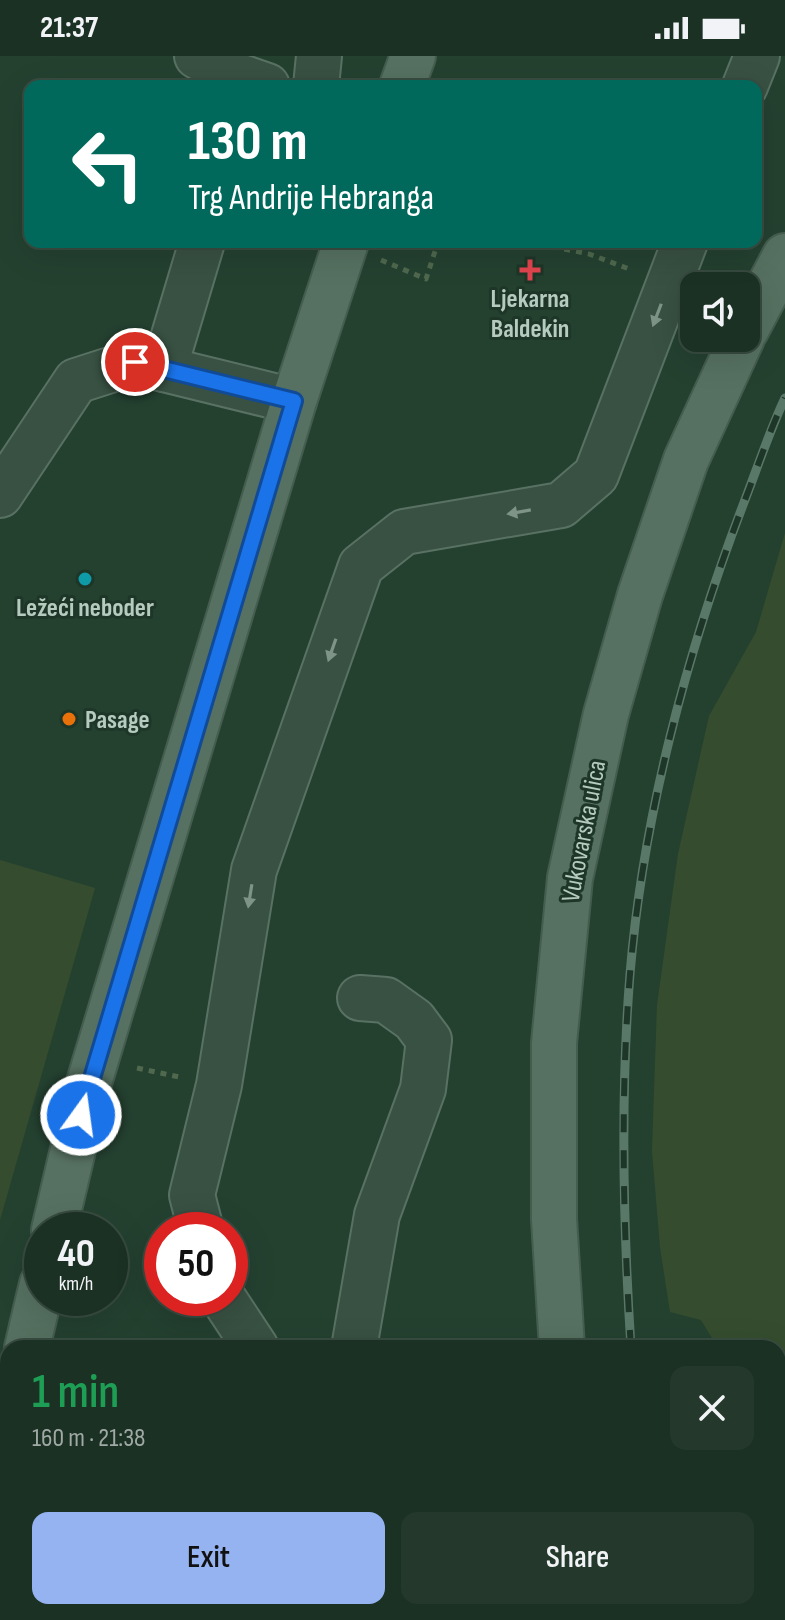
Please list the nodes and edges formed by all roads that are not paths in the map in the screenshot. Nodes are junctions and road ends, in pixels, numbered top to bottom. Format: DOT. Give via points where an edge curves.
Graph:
graph roads {
  1 [pos="197,56"];
  2 [pos="319,56"];
  3 [pos="413,56"];
  4 [pos="757,56"];
  5 [pos="250,80"];
  6 [pos="317,80"];
  7 [pos="404,80"];
  8 [pos="747,80"];
  9 [pos="200,248"];
  10 [pos="683,248"];
  11 [pos="359,249"];
  12 [pos="785,256"];
  13 [pos="760,303"];
  14 [pos="736,352"];
  15 [pos="164,369"];
  16 [pos="294,401"];
  17 [pos="0,495"];
  18 [pos="360,998"];
  19 [pos="58,1212"];
  20 [pos="196,1212"];
  21 [pos="34,1316"];
  22 [pos="235,1316"];
  23 [pos="29,1340"];
  24 [pos="251,1340"];
  25 [pos="355,1340"];
  26 [pos="562,1340"];
  1 -- 5 [label="street"];
  2 -- 6 [label="street"];
  3 -- 7 [label="main road"];
  4 -- 8 [label="street"];
  9 -- 15 [label="street"];
  10 -- 20 [label="street, one-way" via="596,475 561,505 404,532 361,566 254,870 219,1085 192,1195"];
  11 -- 16 [label="main road"];
  12 -- 13 [label="main road"];
  14 -- 26 [label="main road, Vukovarska ulica" via="686,460 640,595 606,714 570,878 554,1043 554,1219"];
  15 -- 16 [label="street"];
  15 -- 17 [label="street" via="135,362 76,381"];
  16 -- 19 [label="main road" via="88,1086"];
  18 -- 25 [label="street" via="386,1000 414,1020 429,1040 423,1089 377,1215"];
  21 -- 23 [label="main road"];
  22 -- 24 [label="street"];
}
